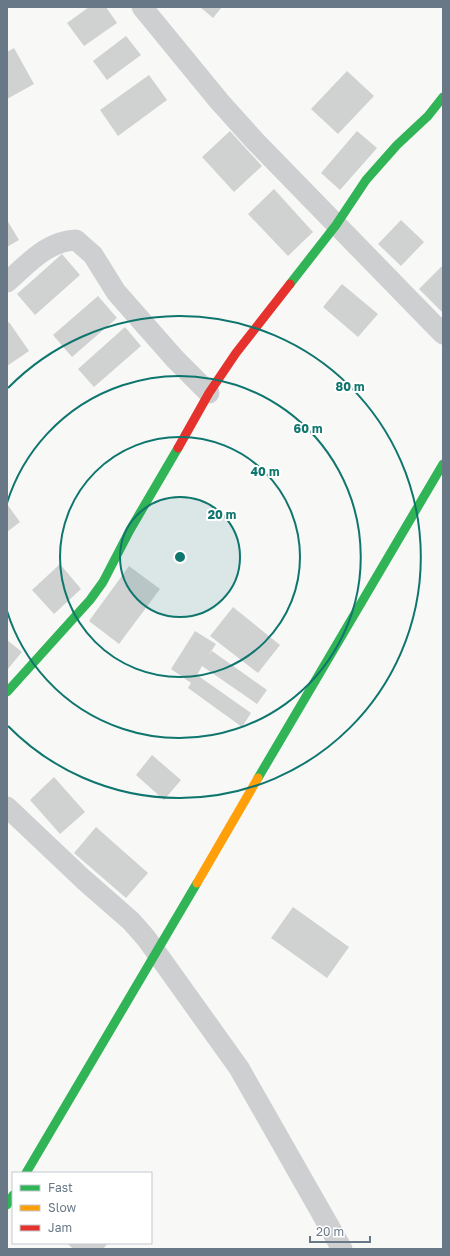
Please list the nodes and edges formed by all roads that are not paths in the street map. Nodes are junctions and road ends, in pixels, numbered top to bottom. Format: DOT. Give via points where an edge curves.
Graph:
graph roads {
  1 [pos="142,7"];
  2 [pos="443,97"];
  3 [pos="336,225"];
  4 [pos="7,282"];
  5 [pos="443,334"];
  6 [pos="209,393"];
  7 [pos="443,464"];
  8 [pos="7,692"];
  9 [pos="7,807"];
  10 [pos="155,952"];
  11 [pos="27,1172"];
  12 [pos="342,1249"];
  1 -- 3 [label="street" via="219,101"];
  2 -- 3 [label="street" via="366,180"];
  3 -- 5 [label="street"];
  3 -- 6 [label="street" via="236,353"];
  4 -- 6 [label="street" via="46,249 64,240 76,240 93,255 116,292"];
  6 -- 8 [label="street" via="103,582 90,600"];
  7 -- 10 [label="street"];
  9 -- 10 [label="street" via="132,921"];
  10 -- 11 [label="street"];
  10 -- 12 [label="street" via="240,1068"];
}
